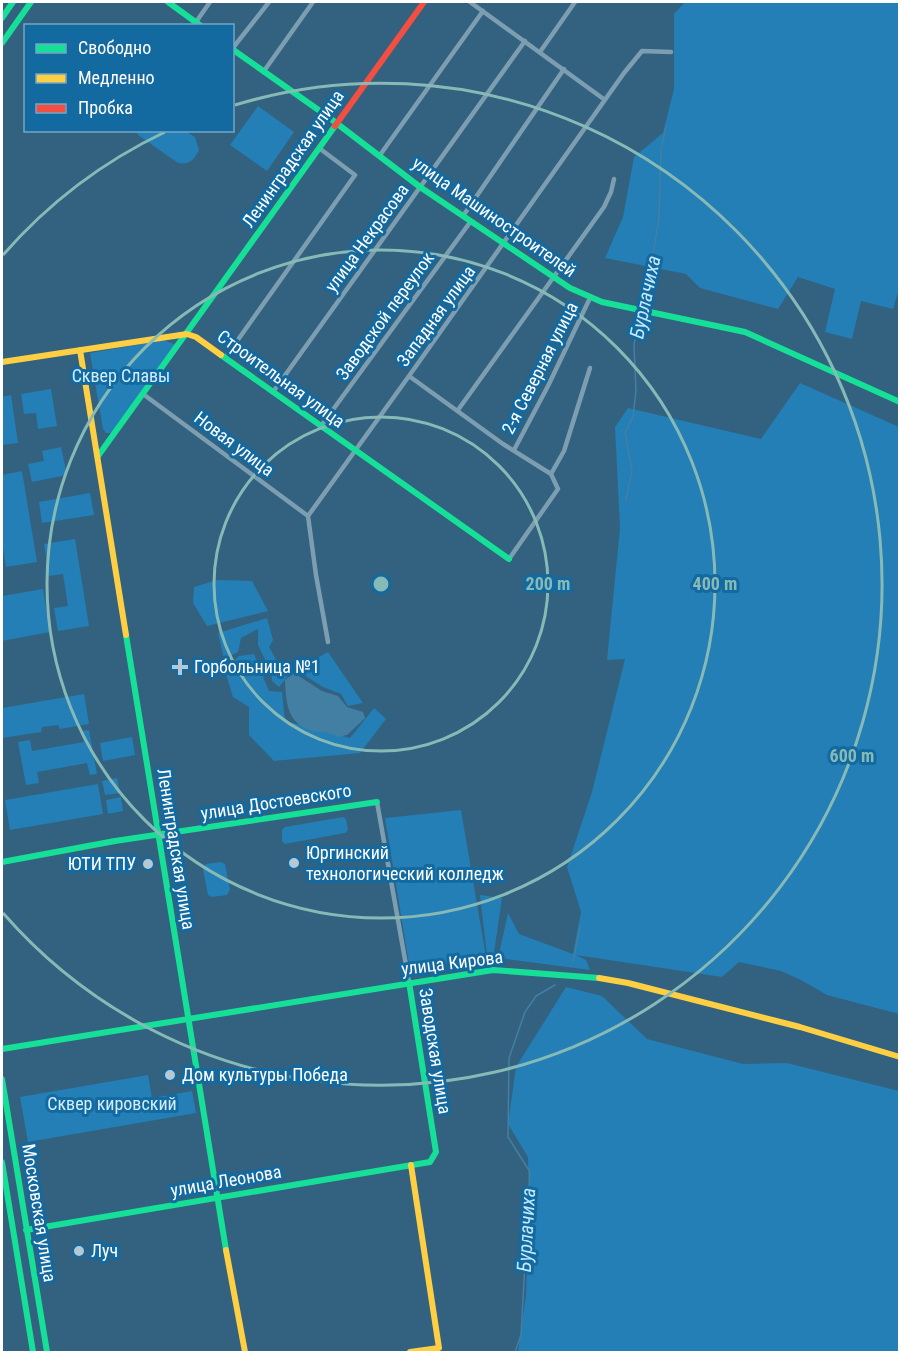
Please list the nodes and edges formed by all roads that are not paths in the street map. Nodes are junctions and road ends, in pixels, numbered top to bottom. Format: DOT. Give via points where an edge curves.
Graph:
graph roads {
  1 [pos="13,2"];
  2 [pos="31,2"];
  3 [pos="168,2"];
  4 [pos="210,2"];
  5 [pos="269,2"];
  6 [pos="313,2"];
  7 [pos="424,2"];
  8 [pos="470,2"];
  9 [pos="575,2"];
  10 [pos="483,11"];
  11 [pos="2,18"];
  12 [pos="198,24"];
  13 [pos="525,41"];
  14 [pos="2,43"];
  15 [pos="234,46"];
  16 [pos="234,50"];
  17 [pos="540,52"];
  18 [pos="672,52"];
  19 [pos="564,69"];
  20 [pos="264,71"];
  21 [pos="605,100"];
  22 [pos="336,123"];
  23 [pos="319,148"];
  24 [pos="380,155"];
  25 [pos="614,179"];
  26 [pos="420,186"];
  27 [pos="463,216"];
  28 [pos="471,221"];
  29 [pos="504,244"];
  30 [pos="553,279"];
  31 [pos="590,298"];
  32 [pos="187,334"];
  33 [pos="80,350"];
  34 [pos="225,358"];
  35 [pos="2,362"];
  36 [pos="590,368"];
  37 [pos="410,376"];
  38 [pos="273,392"];
  39 [pos="144,394"];
  40 [pos="900,402"];
  41 [pos="458,410"];
  42 [pos="321,426"];
  43 [pos="355,450"];
  44 [pos="514,450"];
  45 [pos="98,456"];
  46 [pos="551,474"];
  47 [pos="308,516"];
  48 [pos="509,559"];
  49 [pos="328,642"];
  50 [pos="377,802"];
  51 [pos="159,835"];
  52 [pos="2,862"];
  53 [pos="409,982"];
  54 [pos="188,1019"];
  55 [pos="2,1049"];
  56 [pos="900,1057"];
  57 [pos="2,1079"];
  58 [pos="2,1162"];
  59 [pos="430,1162"];
  60 [pos="411,1165"];
  61 [pos="217,1198"];
  62 [pos="27,1230"];
  63 [pos="439,1350"];
  64 [pos="33,1353"];
  65 [pos="47,1353"];
  66 [pos="245,1353"];
  67 [pos="410,1353"];
  1 -- 11 [label="street"];
  2 -- 14 [label="street"];
  3 -- 12 [label="street"];
  4 -- 12 [label="street"];
  5 -- 15 [label="street"];
  6 -- 20 [label="street"];
  7 -- 22 [label="street, Ленинградская улица"];
  8 -- 10 [label="street"];
  9 -- 17 [label="street"];
  10 -- 13 [label="street"];
  10 -- 24 [label="street"];
  13 -- 17 [label="street"];
  13 -- 26 [label="street, улица Некрасова"];
  16 -- 20 [label="street, улица Машиностроителей"];
  17 -- 19 [label="street"];
  18 -- 21 [label="street, Западная улица" via="642,51"];
  19 -- 21 [label="street"];
  19 -- 27 [label="street"];
  20 -- 22 [label="street, улица Машиностроителей"];
  21 -- 29 [label="street, Западная улица"];
  22 -- 23 [label="street, Ленинградская улица"];
  22 -- 24 [label="street, улица Машиностроителей"];
  23 -- 32 [label="street, Ленинградская улица"];
  23 -- 34 [label="street" via="355,175"];
  24 -- 26 [label="street, улица Машиностроителей"];
  25 -- 30 [label="street" via="604,207"];
  26 -- 27 [label="street, улица Машиностроителей"];
  26 -- 38 [label="street, улица Некрасова"];
  27 -- 28 [label="street, улица Машиностроителей"];
  28 -- 29 [label="street, улица Машиностроителей"];
  28 -- 42 [label="street, Заводской переулок"];
  29 -- 30 [label="street, улица Машиностроителей"];
  29 -- 37 [label="street, Западная улица"];
  30 -- 31 [label="street, улица Машиностроителей"];
  30 -- 41 [label="street"];
  31 -- 40 [label="street, улица Машиностроителей" via="764,339"];
  31 -- 44 [label="street, 2-я Северная улица"];
  32 -- 33 [label="street"];
  32 -- 34 [label="street, Строительная улица"];
  32 -- 39 [label="street, Ленинградская улица"];
  33 -- 35 [label="street"];
  33 -- 45 [label="street, Ленинградская улица"];
  34 -- 38 [label="street, Строительная улица"];
  36 -- 46 [label="street" via="564,451"];
  37 -- 41 [label="street"];
  37 -- 43 [label="street, Западная улица"];
  38 -- 42 [label="street, Строительная улица"];
  39 -- 45 [label="street, Ленинградская улица"];
  39 -- 47 [label="street, Новая улица"];
  41 -- 44 [label="street"];
  42 -- 43 [label="street, Строительная улица"];
  43 -- 47 [label="street, Западная улица"];
  43 -- 48 [label="street, Строительная улица"];
  44 -- 46 [label="street"];
  45 -- 51 [label="street, Ленинградская улица"];
  46 -- 48 [label="street" via="558,489"];
  47 -- 49 [label="street"];
  50 -- 51 [label="street, улица Достоевского"];
  50 -- 53 [label="street, Заводская улица"];
  51 -- 52 [label="street, улица Достоевского"];
  51 -- 54 [label="street, Ленинградская улица"];
  53 -- 54 [label="street, улица Кирова"];
  53 -- 56 [label="street, улица Кирова" via="493,970 602,978 791,1025"];
  53 -- 59 [label="street, Заводская улица" via="436,1152"];
  54 -- 55 [label="street, улица Кирова"];
  54 -- 61 [label="street, Ленинградская улица"];
  57 -- 62 [label="street, Московская улица"];
  58 -- 64 [label="street, Московская улица"];
  59 -- 60 [label="street, улица Леонова"];
  60 -- 61 [label="street, улица Леонова"];
  60 -- 63 [label="street"];
  61 -- 62 [label="street, улица Леонова"];
  61 -- 66 [label="street, Ленинградская улица"];
  62 -- 65 [label="street, Московская улица"];
  63 -- 67 [label="street"];
}
